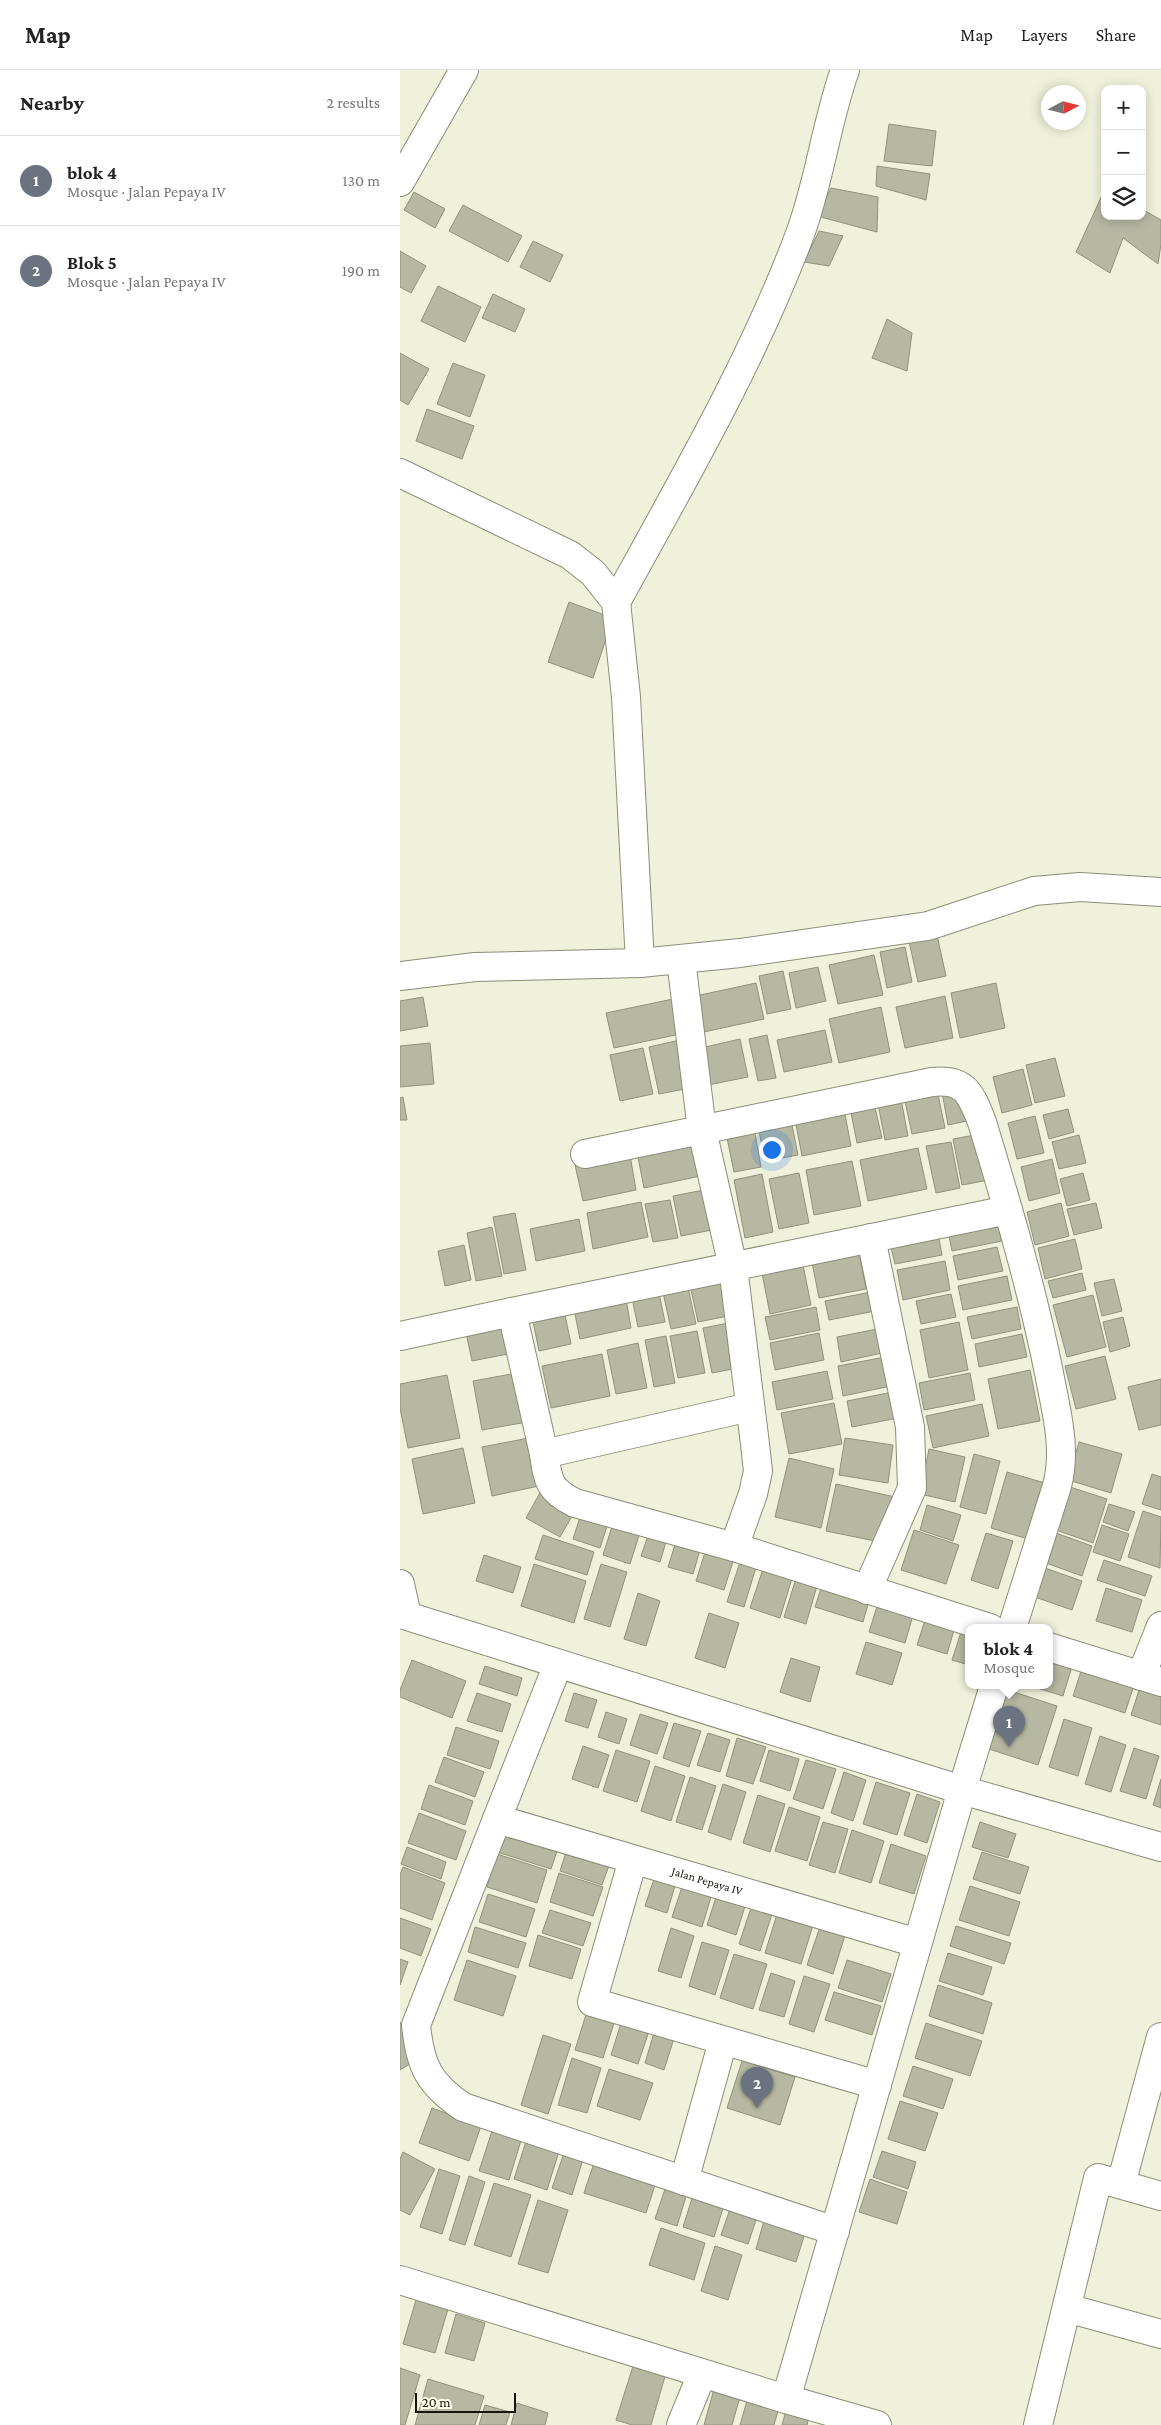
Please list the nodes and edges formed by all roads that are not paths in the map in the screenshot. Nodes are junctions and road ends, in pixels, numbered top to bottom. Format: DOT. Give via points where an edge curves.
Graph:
graph roads {
  1 [pos="464,70"];
  2 [pos="845,70"];
  3 [pos="400,182"];
  4 [pos="400,473"];
  5 [pos="616,602"];
  6 [pos="1161,892"];
  7 [pos="681,960"];
  8 [pos="640,963"];
  9 [pos="400,976"];
  10 [pos="702,1130"];
  11 [pos="585,1154"];
  12 [pos="1008,1210"];
  13 [pos="871,1238"];
  14 [pos="732,1267"];
  15 [pos="512,1312"];
  16 [pos="400,1336"];
  17 [pos="750,1406"];
  18 [pos="544,1454"];
  19 [pos="734,1547"];
  20 [pos="400,1584"];
  21 [pos="867,1590"];
  22 [pos="977,1624"];
  23 [pos="1013,1624"];
  24 [pos="403,1625"];
  25 [pos="1161,1626"];
  26 [pos="1053,1648"];
  27 [pos="558,1664"];
  28 [pos="1151,1679"];
  29 [pos="993,1689"];
  30 [pos="962,1790"];
  31 [pos="497,1819"];
  32 [pos="1161,1847"];
  33 [pos="633,1860"];
  34 [pos="917,1943"];
  35 [pos="723,2041"];
  36 [pos="1159,2055"];
  37 [pos="877,2085"];
  38 [pos="684,2181"];
  39 [pos="1121,2184"];
  40 [pos="1161,2196"];
  41 [pos="835,2231"];
  42 [pos="400,2280"];
  43 [pos="1067,2308"];
  44 [pos="1161,2334"];
  45 [pos="702,2374"];
  46 [pos="786,2399"];
  47 [pos="682,2425"];
  48 [pos="877,2425"];
  49 [pos="1038,2425"];
  1 -- 3 [label="street"];
  2 -- 5 [label="street" via="832,107 801,232 772,303 701,448"];
  4 -- 5 [label="street" via="570,554 593,573"];
  5 -- 8 [label="street" via="626,697"];
  6 -- 7 [label="street" via="1080,887 1034,891 928,926"];
  7 -- 8 [label="street"];
  7 -- 10 [label="street"];
  8 -- 9 [label="street" via="475,967"];
  10 -- 11 [label="street"];
  10 -- 12 [label="street" via="932,1082 946,1080 958,1083 972,1096"];
  10 -- 14 [label="street"];
  12 -- 13 [label="street"];
  12 -- 23 [label="street" via="1036,1307 1062,1450 1062,1467"];
  13 -- 14 [label="street"];
  13 -- 21 [label="street" via="910,1427 912,1488"];
  14 -- 15 [label="street"];
  14 -- 17 [label="street"];
  15 -- 16 [label="street"];
  15 -- 18 [label="street"];
  17 -- 18 [label="street"];
  17 -- 19 [label="street" via="758,1471"];
  18 -- 19 [label="street" via="548,1480 555,1491 575,1503"];
  19 -- 21 [label="street"];
  20 -- 24 [label="street"];
  21 -- 22 [label="street"];
  24 -- 27 [label="street"];
  25 -- 28 [label="street"];
  26 -- 28 [label="street"];
  27 -- 30 [label="street"];
  27 -- 31 [label="street"];
  29 -- 30 [label="street"];
  30 -- 32 [label="street"];
  30 -- 34 [label="street"];
  31 -- 33 [label="street, Jalan Pepaya IV"];
  31 -- 38 [label="street" via="416,2025 418,2045 427,2072 442,2093 463,2107"];
  33 -- 34 [label="street, Jalan Pepaya IV"];
  33 -- 35 [label="street" via="592,2002"];
  34 -- 37 [label="street"];
  35 -- 37 [label="street"];
  35 -- 38 [label="street"];
  36 -- 39 [label="street"];
  37 -- 41 [label="street"];
  38 -- 41 [label="street"];
  39 -- 40 [label="street"];
  39 -- 43 [label="street" via="1098,2178"];
  41 -- 46 [label="street"];
  42 -- 45 [label="street"];
  43 -- 44 [label="street"];
  43 -- 49 [label="street"];
  45 -- 46 [label="street"];
  45 -- 47 [label="street"];
  46 -- 48 [label="street"];
}
